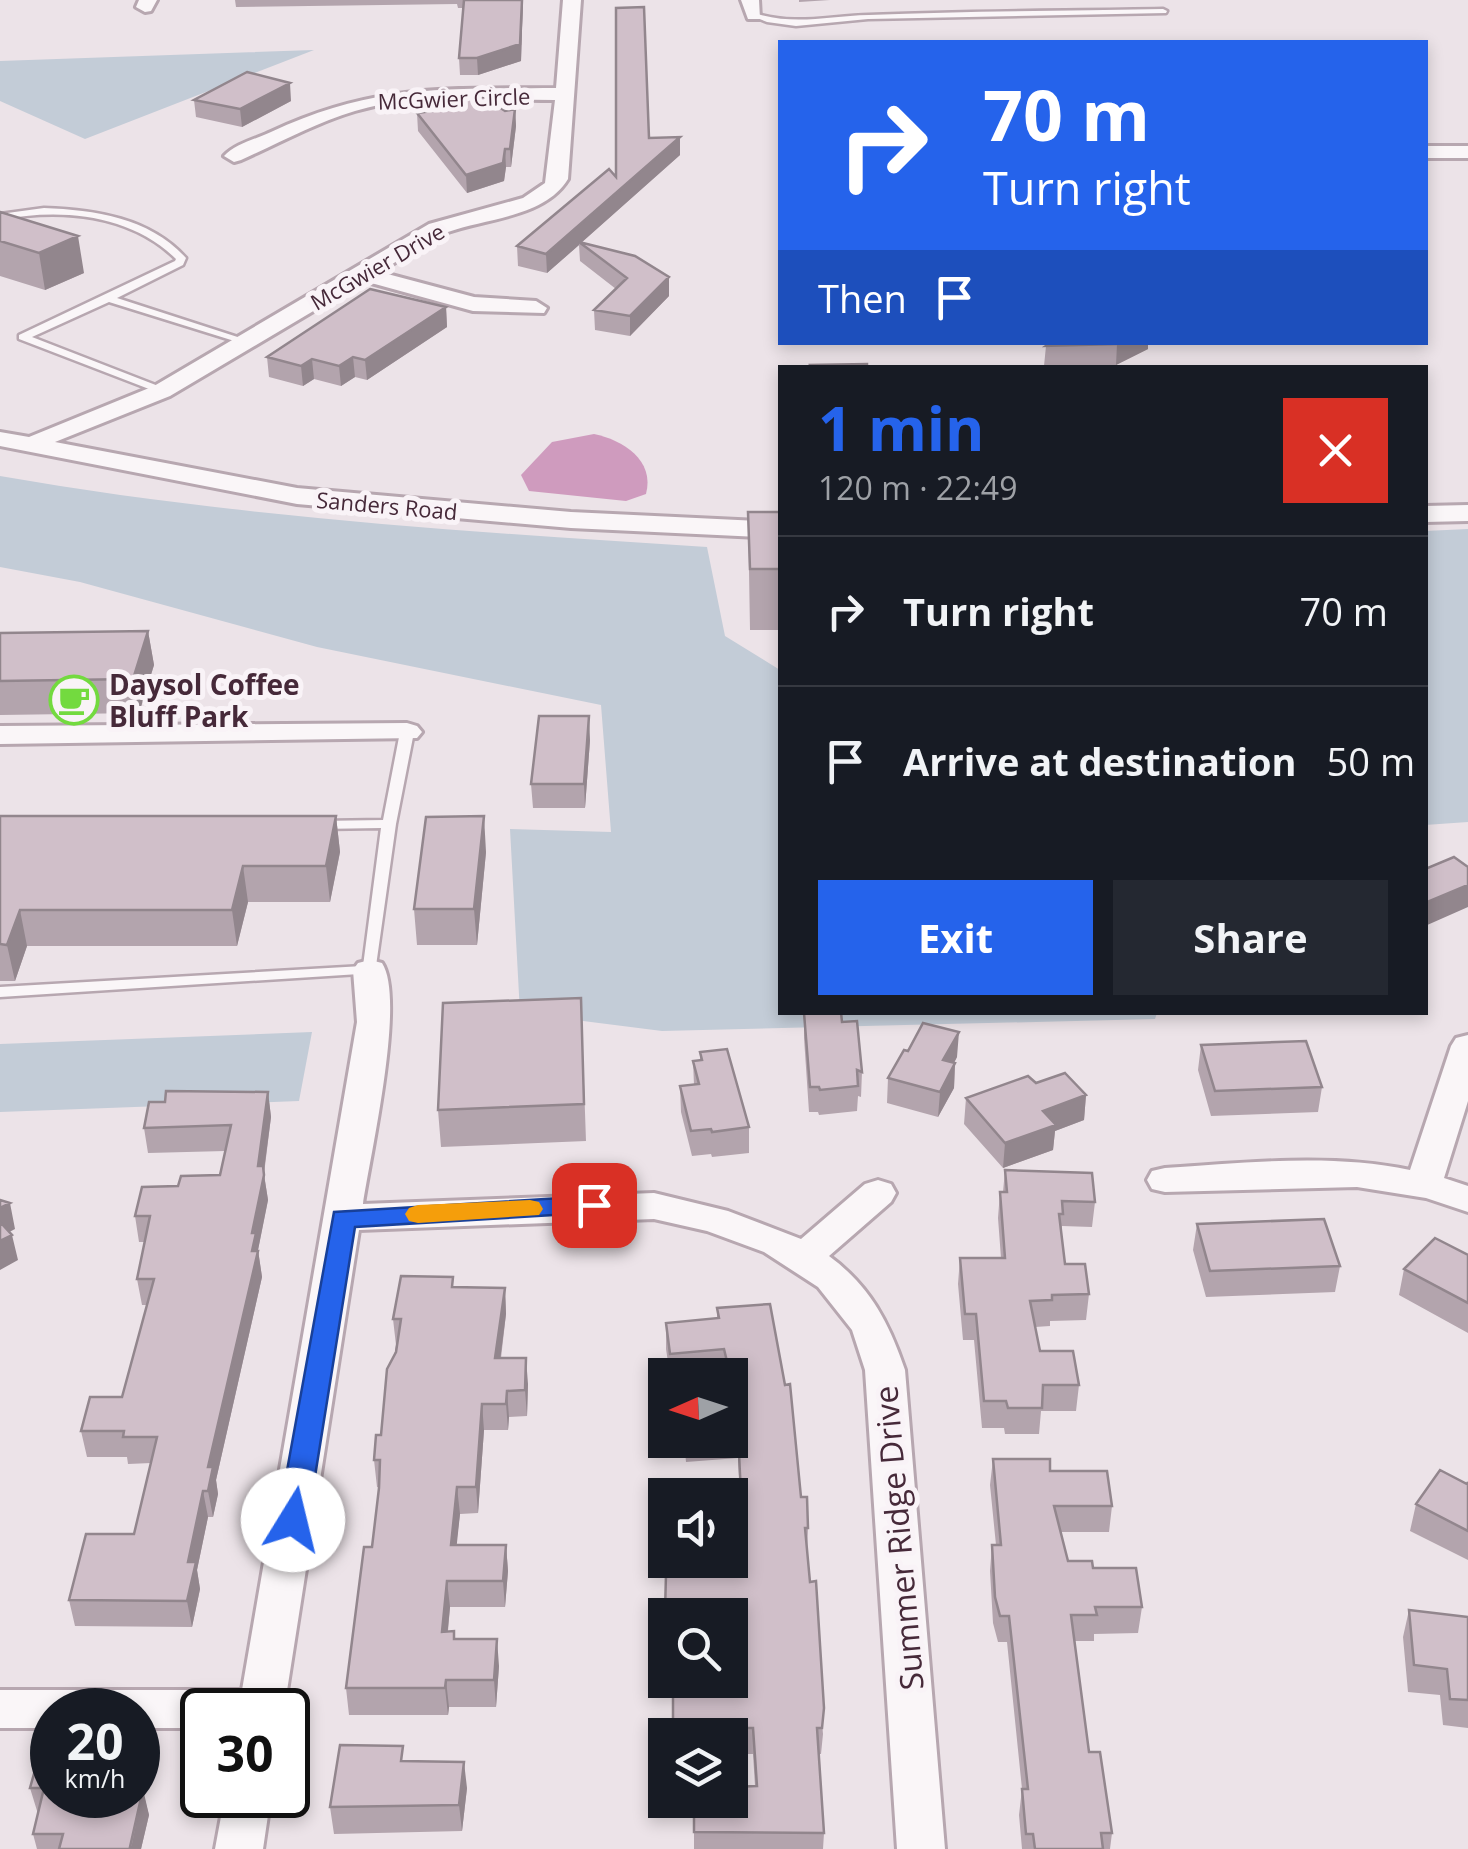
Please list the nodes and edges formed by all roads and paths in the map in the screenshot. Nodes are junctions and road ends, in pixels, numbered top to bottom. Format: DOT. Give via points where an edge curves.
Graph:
graph roads {
  1 [pos="572,0"];
  2 [pos="752,7"];
  3 [pos="1163,11"];
  4 [pos="565,94"];
  5 [pos="1428,152"];
  6 [pos="1468,152"];
  7 [pos="234,156"];
  8 [pos="0,216"];
  9 [pos="362,274"];
  10 [pos="108,298"];
  11 [pos="536,308"];
  12 [pos="248,342"];
  13 [pos="162,391"];
  14 [pos="0,438"];
  15 [pos="37,443"];
  16 [pos="1468,513"];
  17 [pos="1428,514"];
  18 [pos="778,530"];
  19 [pos="408,732"];
  20 [pos="0,735"];
  21 [pos="389,824"];
  22 [pos="311,825"];
  23 [pos="370,970"];
  24 [pos="0,992"];
  25 [pos="1468,1046"];
  26 [pos="1165,1180"];
  27 [pos="1424,1184"];
  28 [pos="878,1193"];
  29 [pos="1468,1200"];
  30 [pos="343,1218"];
  31 [pos="804,1257"];
  32 [pos="265,1688"];
  33 [pos="0,1709"];
  34 [pos="180,1710"];
  35 [pos="244,1818"];
  36 [pos="239,1849"];
  37 [pos="921,1849"];
  1 -- 4 [label="street, McGwier Drive"];
  2 -- 3 [label="lane" via="778,22"];
  4 -- 7 [label="street, McGwier Circle" via="381,100 338,110"];
  4 -- 9 [label="street, McGwier Drive" via="554,187 530,202 437,229"];
  5 -- 6 [label="street"];
  8 -- 10 [label="lane" via="27,210 136,225 180,258"];
  9 -- 11 [label="street" via="472,304"];
  9 -- 12 [label="street, McGwier Drive"];
  10 -- 12 [label="lane"];
  10 -- 13 [label="lane" via="23,337"];
  12 -- 13 [label="street, McGwier Drive"];
  13 -- 15 [label="street, McGwier Drive"];
  14 -- 15 [label="street, Sanders Road"];
  15 -- 18 [label="street, Sanders Road" via="297,496"];
  16 -- 17 [label="street"];
  19 -- 20 [label="street"];
  19 -- 21 [label="lane"];
  21 -- 22 [label="lane"];
  21 -- 23 [label="lane"];
  23 -- 24 [label="lane"];
  23 -- 30 [label="street" via="374,1022"];
  25 -- 27 [label="street"];
  26 -- 27 [label="street" via="1380,1175"];
  27 -- 29 [label="street"];
  28 -- 31 [label="street"];
  30 -- 31 [label="street, Summer Ridge Drive" via="654,1206 722,1222"];
  30 -- 32 [label="street"];
  31 -- 37 [label="street, Summer Ridge Drive" via="870,1325 884,1370"];
  33 -- 34 [label="street"];
  35 -- 36 [label="street"];
}
